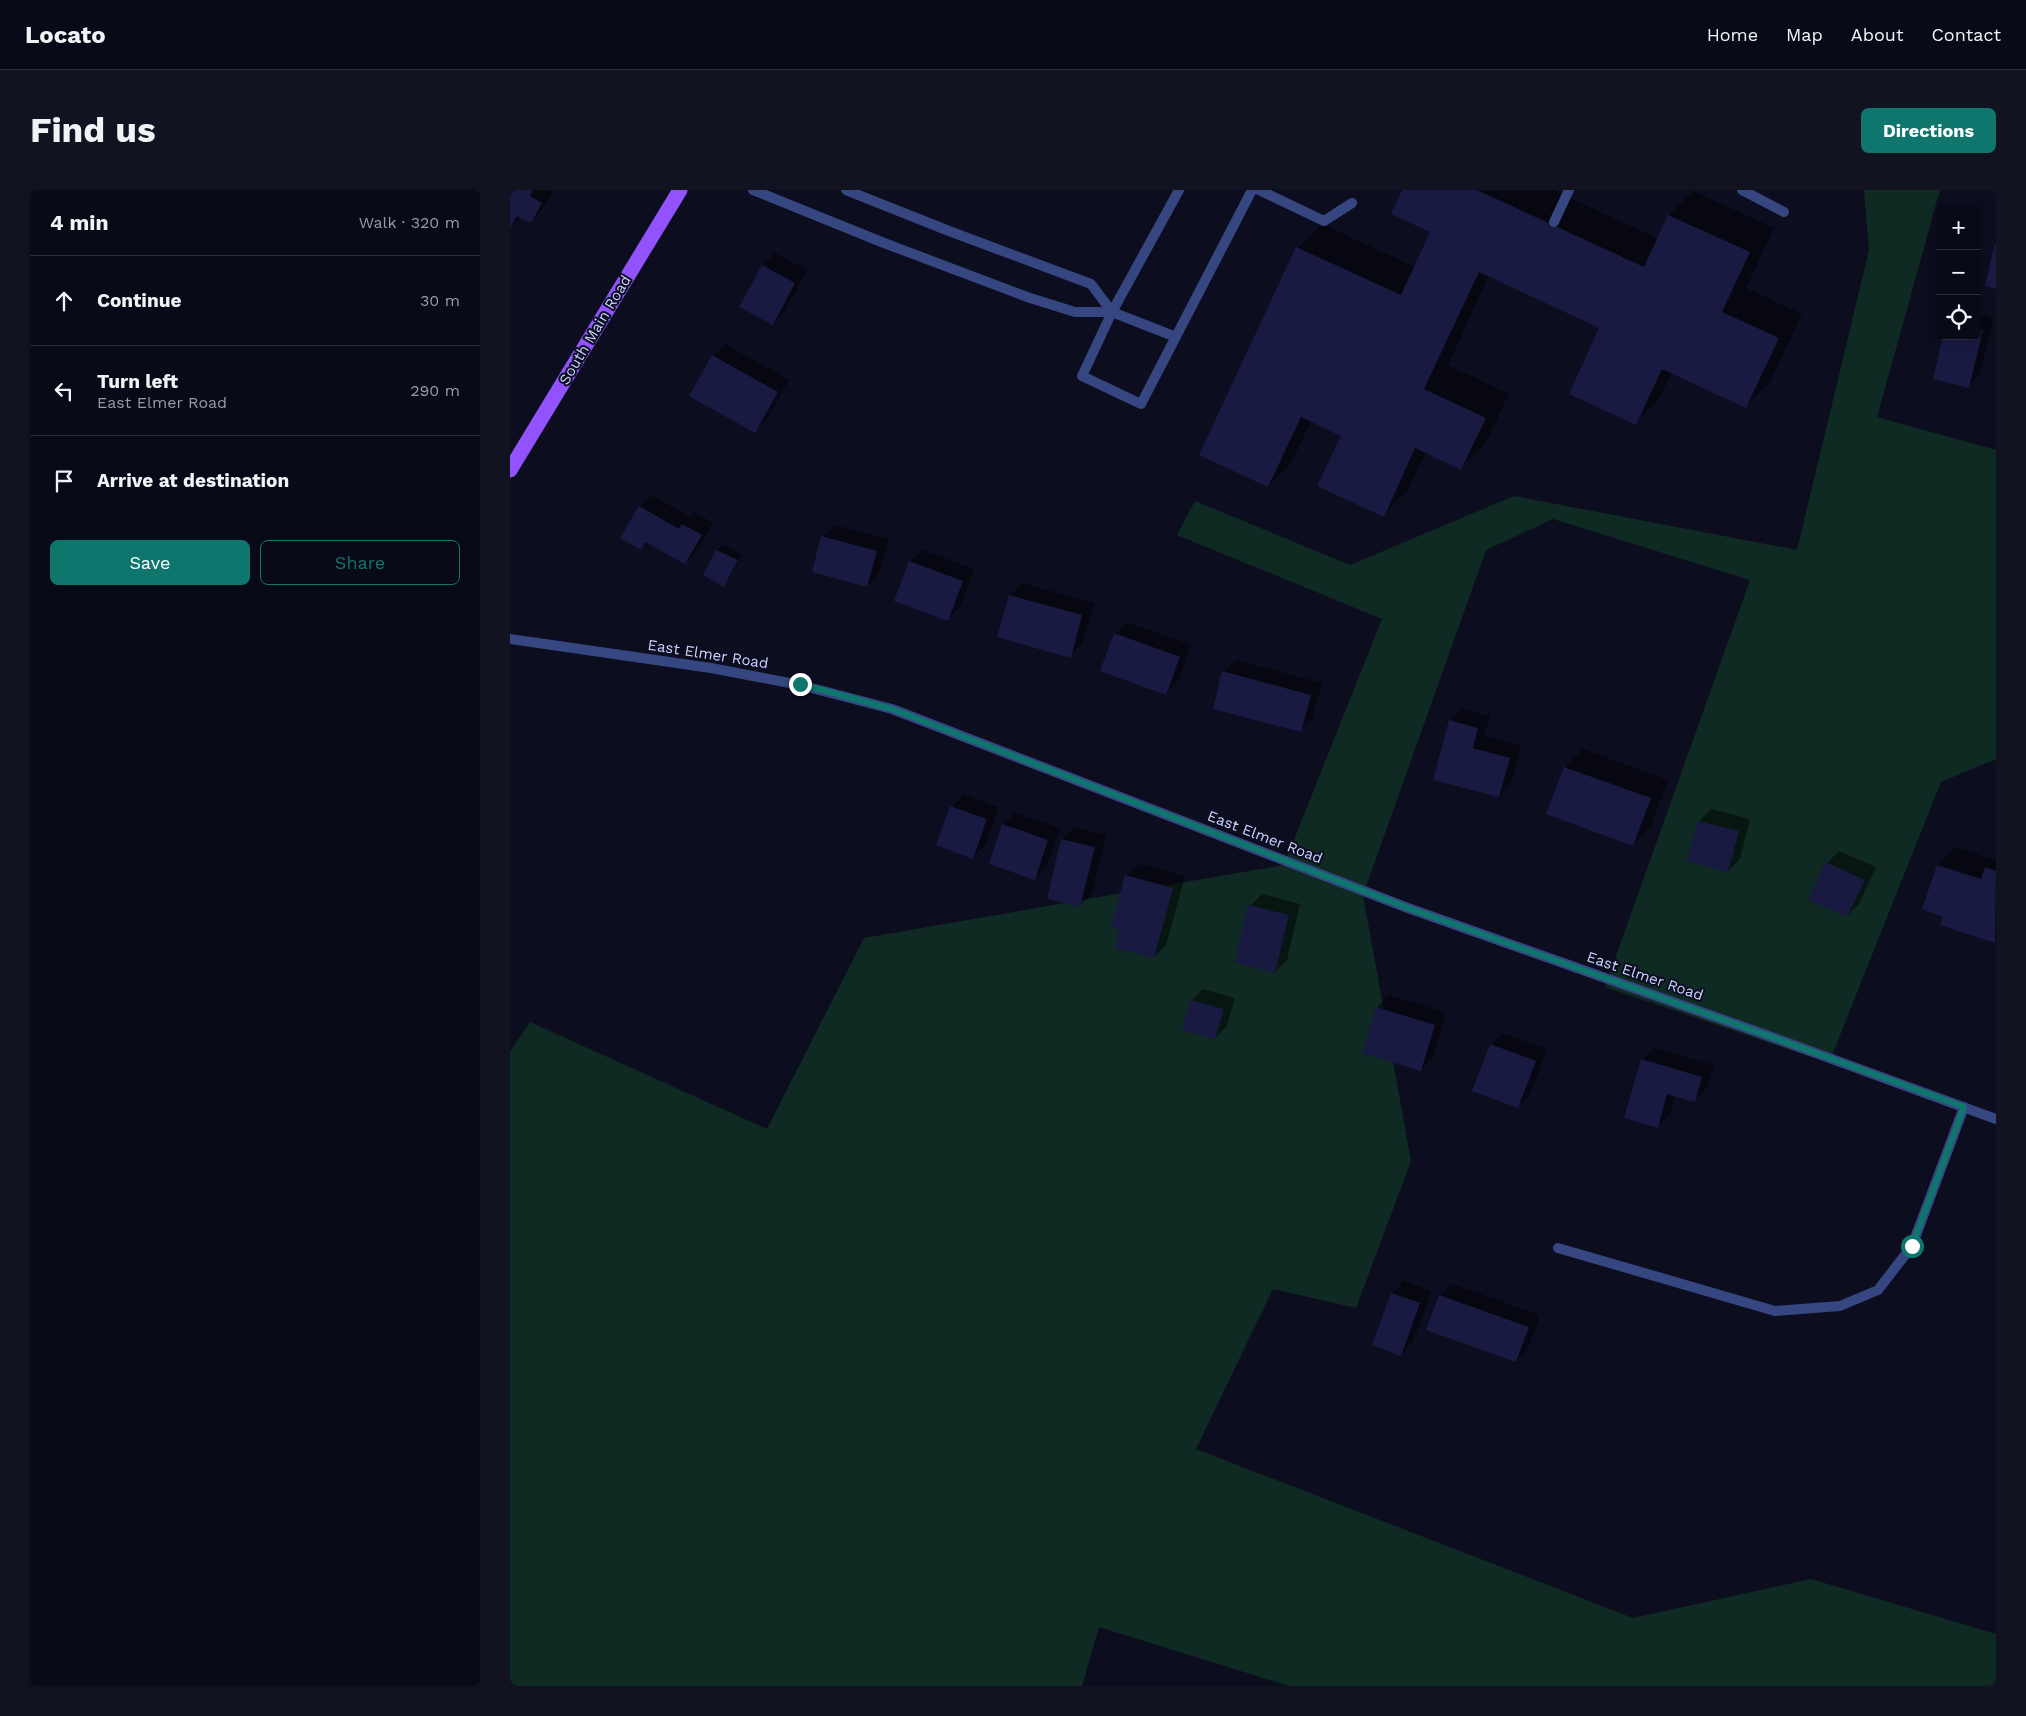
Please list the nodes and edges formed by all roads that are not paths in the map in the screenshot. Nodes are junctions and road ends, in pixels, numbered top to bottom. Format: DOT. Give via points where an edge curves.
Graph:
graph roads {
  1 [pos="680,190"];
  2 [pos="753,190"];
  3 [pos="846,190"];
  4 [pos="1179,190"];
  5 [pos="1252,190"];
  6 [pos="1259,190"];
  7 [pos="1569,190"];
  8 [pos="1742,190"];
  9 [pos="1352,203"];
  10 [pos="1784,212"];
  11 [pos="1554,222"];
  12 [pos="1112,312"];
  13 [pos="1176,338"];
  14 [pos="510,470"];
  15 [pos="510,639"];
  16 [pos="1964,1107"];
  17 [pos="1996,1118"];
  18 [pos="1558,1248"];
  1 -- 14 [label="main road, South Main Road"];
  2 -- 12 [label="street" via="1030,298 1075,312"];
  3 -- 12 [label="street" via="1090,284"];
  4 -- 12 [label="street"];
  5 -- 13 [label="street"];
  6 -- 9 [label="street" via="1324,221"];
  7 -- 11 [label="street"];
  8 -- 10 [label="street"];
  12 -- 13 [label="street"];
  12 -- 13 [label="street" via="1082,376 1141,404"];
  15 -- 16 [label="street, East Elmer Road" via="720,669 800,684 892,709 1408,908"];
  16 -- 17 [label="street, East Elmer Road"];
  16 -- 18 [label="street" via="1912,1246 1878,1290 1840,1306 1775,1311"];
}
